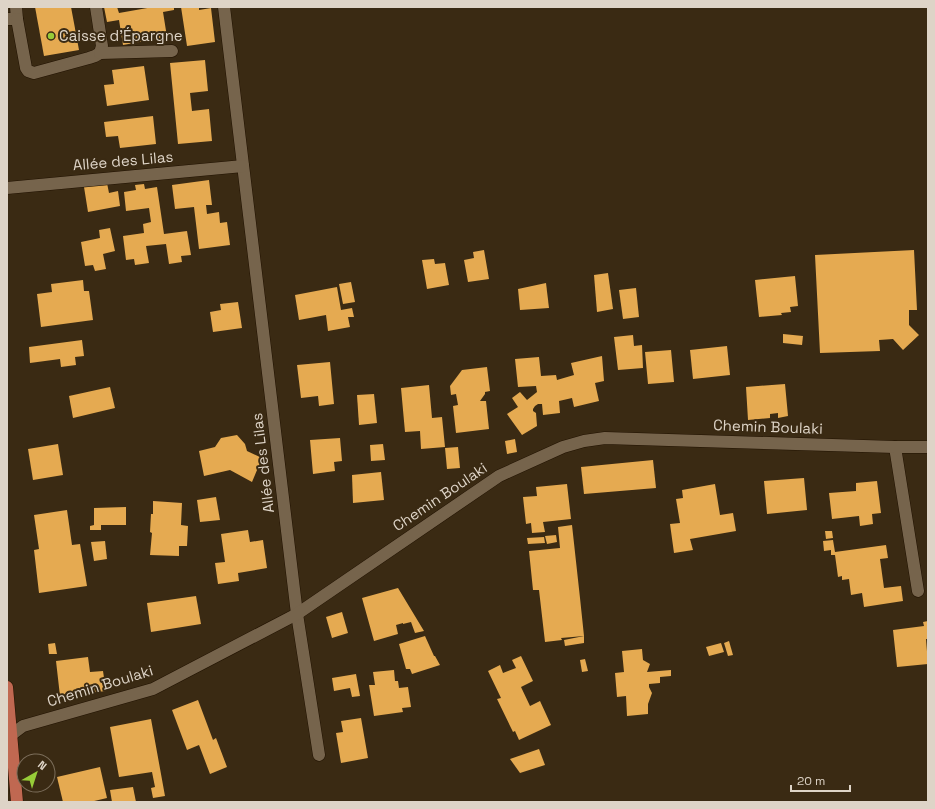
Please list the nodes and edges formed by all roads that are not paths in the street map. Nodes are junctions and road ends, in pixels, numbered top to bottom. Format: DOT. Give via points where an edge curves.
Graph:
graph roads {
  1 [pos="96,7"];
  2 [pos="224,7"];
  3 [pos="13,15"];
  4 [pos="172,51"];
  5 [pos="100,53"];
  6 [pos="243,166"];
  7 [pos="7,188"];
  8 [pos="895,447"];
  9 [pos="928,447"];
  10 [pos="918,591"];
  11 [pos="297,614"];
  12 [pos="7,687"];
  13 [pos="9,736"];
  14 [pos="318,756"];
  15 [pos="17,802"];
  1 -- 5 [label="street" via="102,46"];
  2 -- 6 [label="street, Allée des Lilas"];
  3 -- 5 [label="street" via="28,71 34,73"];
  4 -- 5 [label="street"];
  6 -- 7 [label="street, Allée des Lilas"];
  6 -- 11 [label="street, Allée des Lilas"];
  8 -- 9 [label="street, Chemin Boulaki"];
  8 -- 10 [label="street"];
  8 -- 11 [label="street, Chemin Boulaki" via="606,438 563,446 499,476"];
  11 -- 13 [label="street, Chemin Boulaki" via="153,689 23,726"];
  11 -- 14 [label="street, Allée des Lilas"];
  12 -- 13 [label="main road"];
  13 -- 15 [label="main road"];
}
